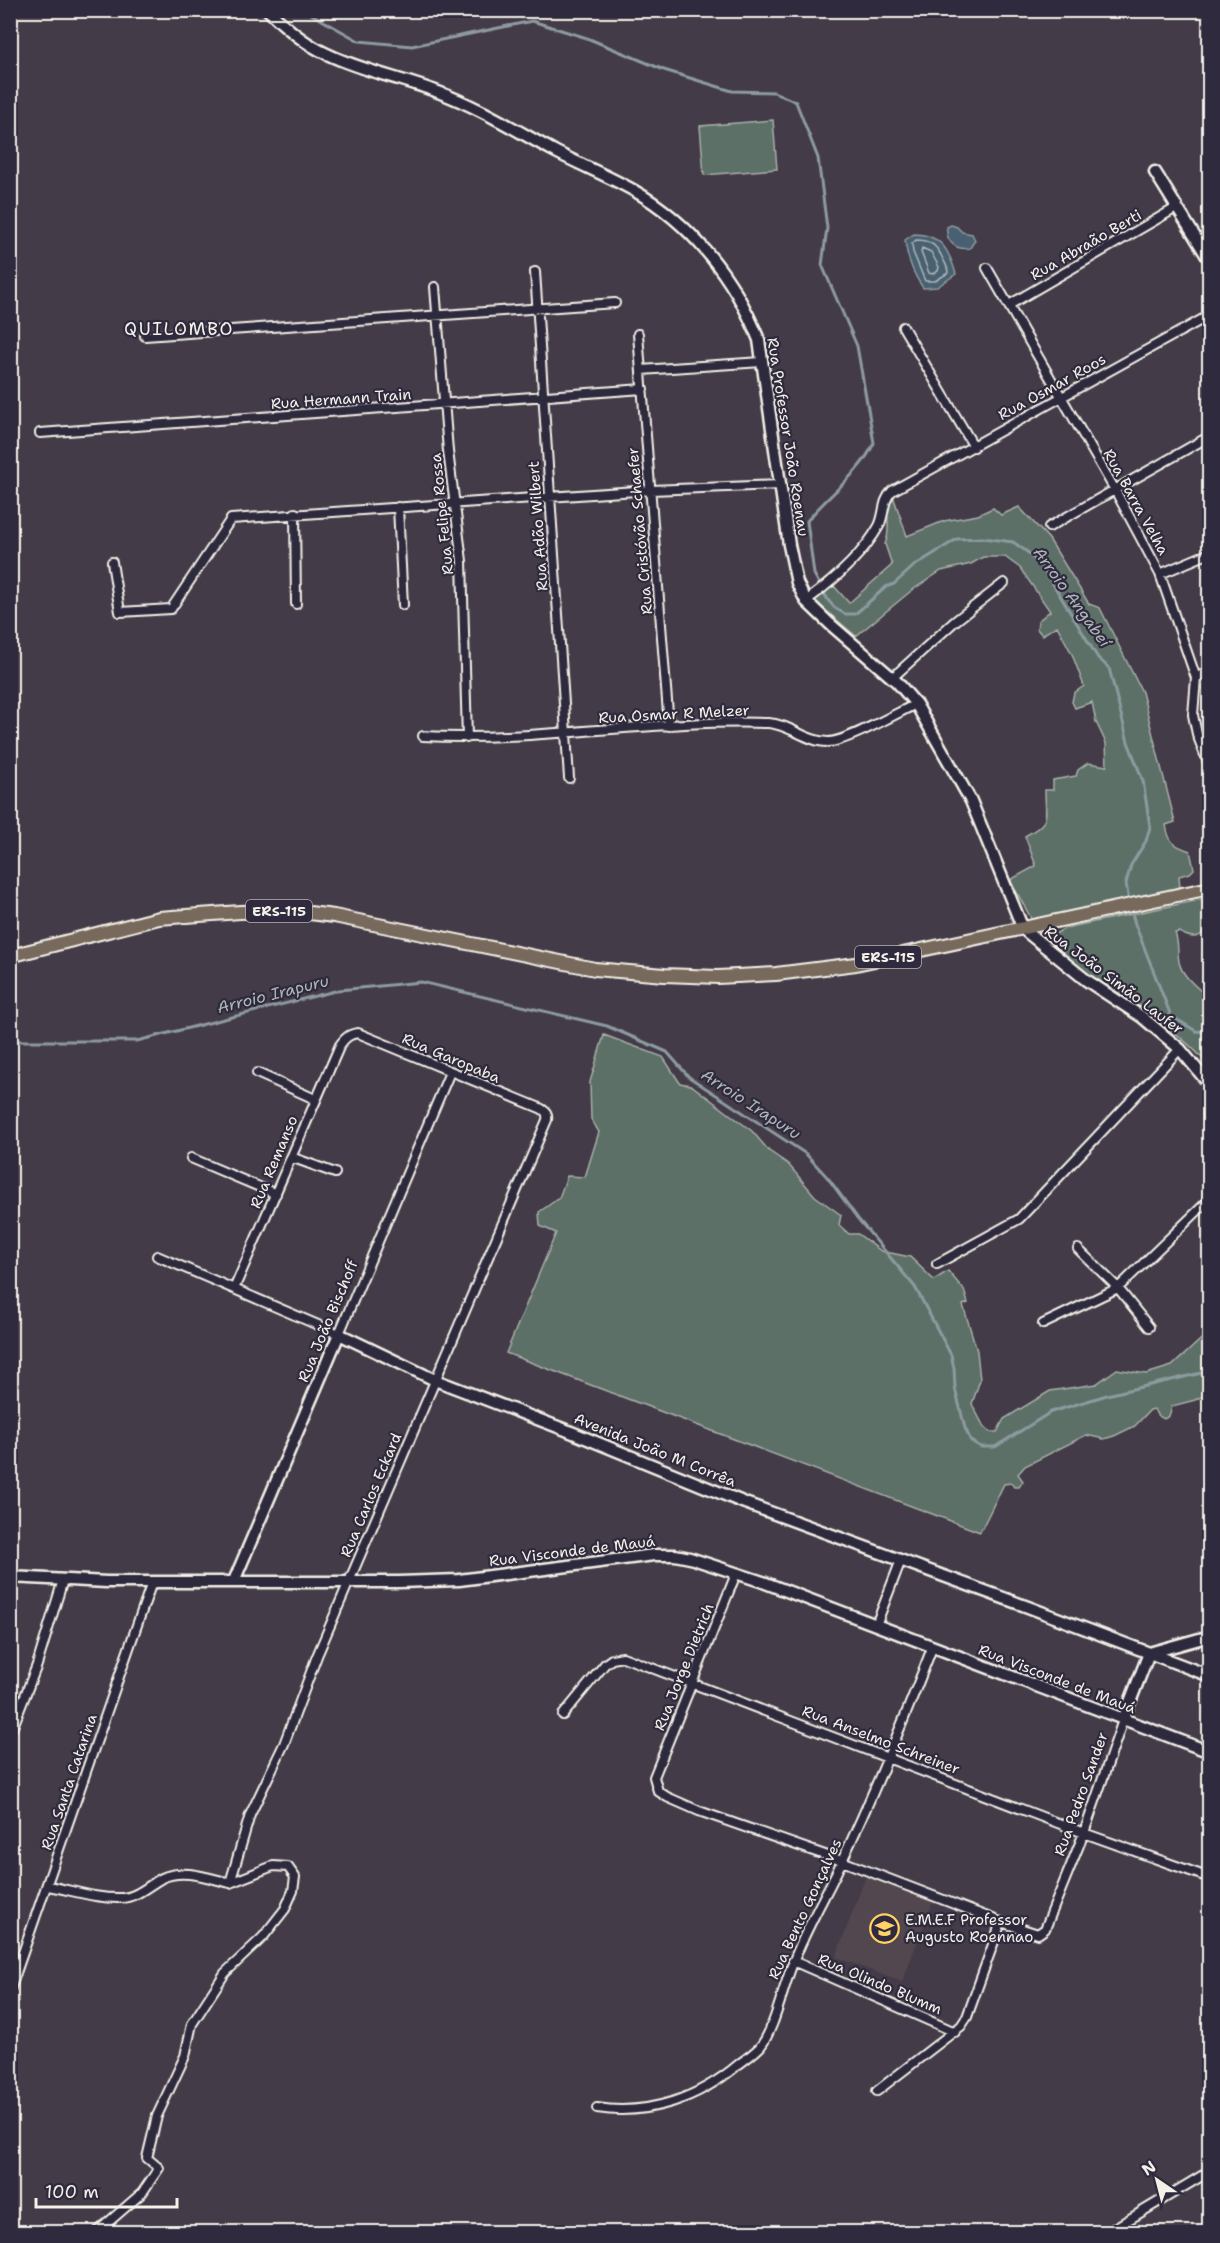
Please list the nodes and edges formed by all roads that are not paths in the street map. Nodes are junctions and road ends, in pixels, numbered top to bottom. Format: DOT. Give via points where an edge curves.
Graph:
graph roads {
  1 [pos="268,10"];
  2 [pos="1155,172"];
  3 [pos="1176,208"];
  4 [pos="1209,261"];
  5 [pos="987,268"];
  6 [pos="535,272"];
  7 [pos="435,287"];
  8 [pos="615,303"];
  9 [pos="1009,305"];
  10 [pos="537,309"];
  11 [pos="1209,315"];
  12 [pos="437,316"];
  13 [pos="903,327"];
  14 [pos="638,334"];
  15 [pos="145,336"];
  16 [pos="762,362"];
  17 [pos="641,370"];
  18 [pos="643,389"];
  19 [pos="543,396"];
  20 [pos="1061,396"];
  21 [pos="444,405"];
  22 [pos="40,434"];
  23 [pos="1209,436"];
  24 [pos="974,447"];
  25 [pos="780,485"];
  26 [pos="1115,489"];
  27 [pos="651,490"];
  28 [pos="550,498"];
  29 [pos="455,503"];
  30 [pos="398,507"];
  31 [pos="295,513"];
  32 [pos="1049,526"];
  33 [pos="1209,553"];
  34 [pos="112,562"];
  35 [pos="1160,574"];
  36 [pos="1004,583"];
  37 [pos="806,601"];
  38 [pos="296,604"];
  39 [pos="404,605"];
  40 [pos="1209,671"];
  41 [pos="892,678"];
  42 [pos="1196,678"];
  43 [pos="916,704"];
  44 [pos="669,726"];
  45 [pos="566,733"];
  46 [pos="423,736"];
  47 [pos="466,738"];
  48 [pos="1209,768"];
  49 [pos="569,778"];
  50 [pos="1209,888"];
  51 [pos="1023,929"];
  52 [pos="10,956"];
  53 [pos="340,1045"];
  54 [pos="1180,1049"];
  55 [pos="450,1072"];
  56 [pos="257,1073"];
  57 [pos="1209,1085"];
  58 [pos="315,1099"];
  59 [pos="547,1120"];
  60 [pos="291,1157"];
  61 [pos="190,1158"];
  62 [pos="335,1173"];
  63 [pos="276,1194"];
  64 [pos="1209,1199"];
  65 [pos="1078,1249"];
  66 [pos="157,1256"];
  67 [pos="937,1264"];
  68 [pos="1118,1288"];
  69 [pos="234,1289"];
  70 [pos="1043,1324"];
  71 [pos="1149,1328"];
  72 [pos="339,1334"];
  73 [pos="435,1380"];
  74 [pos="901,1560"];
  75 [pos="736,1574"];
  76 [pos="11,1578"];
  77 [pos="63,1581"];
  78 [pos="234,1581"];
  79 [pos="152,1582"];
  80 [pos="349,1582"];
  81 [pos="876,1625"];
  82 [pos="1209,1636"];
  83 [pos="932,1648"];
  84 [pos="1149,1653"];
  85 [pos="1209,1676"];
  86 [pos="693,1684"];
  87 [pos="563,1715"];
  88 [pos="1123,1720"];
  89 [pos="10,1734"];
  90 [pos="1209,1752"];
  91 [pos="890,1757"];
  92 [pos="1084,1833"];
  93 [pos="842,1861"];
  94 [pos="1209,1878"];
  95 [pos="230,1883"];
  96 [pos="48,1886"];
  97 [pos="1001,1922"];
  98 [pos="793,1961"];
  99 [pos="10,1990"];
  100 [pos="955,2032"];
  101 [pos="877,2091"];
  102 [pos="597,2108"];
  103 [pos="1209,2171"];
  104 [pos="97,2232"];
  105 [pos="1108,2232"];
  1 -- 16 [label="street, Rua Professor João Roenau" via="324,53 466,103 632,189 675,218 697,239 748,311"];
  2 -- 3 [label="street"];
  3 -- 4 [label="street"];
  3 -- 9 [label="street, Rua Abraão Berti"];
  5 -- 9 [label="street, Rua Barra Velha"];
  6 -- 10 [label="street, Rua Adão Wilbert"];
  7 -- 12 [label="street, Rua Felipe Rossa"];
  8 -- 10 [label="street"];
  9 -- 20 [label="street, Rua Barra Velha"];
  10 -- 12 [label="street"];
  10 -- 19 [label="street, Rua Adão Wilbert"];
  11 -- 20 [label="street, Rua Osmar Roos"];
  12 -- 15 [label="street"];
  12 -- 21 [label="street, Rua Felipe Rossa"];
  13 -- 24 [label="street"];
  14 -- 17 [label="street, Rua Cristóvão Schaefer"];
  16 -- 17 [label="street"];
  16 -- 25 [label="street, Rua Professor João Roenau"];
  17 -- 18 [label="street, Rua Cristóvão Schaefer"];
  18 -- 19 [label="street, Rua Hermann Train"];
  18 -- 27 [label="street, Rua Cristóvão Schaefer"];
  19 -- 21 [label="street, Rua Hermann Train"];
  19 -- 28 [label="street, Rua Adão Wilbert"];
  20 -- 24 [label="street, Rua Osmar Roos"];
  20 -- 26 [label="street, Rua Barra Velha"];
  21 -- 22 [label="street, Rua Hermann Train"];
  21 -- 29 [label="street, Rua Felipe Rossa"];
  23 -- 26 [label="street"];
  24 -- 37 [label="street, Rua Osmar Roos" via="892,491 874,533 848,565"];
  25 -- 27 [label="street"];
  25 -- 37 [label="street, Rua Professor João Roenau" via="797,584"];
  26 -- 32 [label="street"];
  26 -- 35 [label="street, Rua Barra Velha"];
  27 -- 28 [label="street"];
  27 -- 44 [label="street, Rua Cristóvão Schaefer"];
  28 -- 29 [label="street"];
  28 -- 45 [label="street, Rua Adão Wilbert"];
  29 -- 30 [label="street"];
  29 -- 47 [label="street, Rua Felipe Rossa" via="462,561"];
  30 -- 31 [label="street"];
  30 -- 39 [label="street"];
  31 -- 34 [label="street" via="231,519 171,609 120,612"];
  31 -- 38 [label="street"];
  33 -- 35 [label="street"];
  35 -- 42 [label="street, Rua Barra Velha"];
  36 -- 41 [label="street"];
  37 -- 41 [label="street, Rua Professor João Roenau"];
  40 -- 42 [label="street"];
  41 -- 43 [label="street, Rua Professor João Roenau"];
  42 -- 48 [label="street, Rua Barra Velha" via="1193,715"];
  43 -- 44 [label="street, Rua Osmar R Melzer" via="853,735 829,742 771,723"];
  43 -- 51 [label="street, Rua Professor João Roenau" via="971,801"];
  44 -- 45 [label="street, Rua Osmar R Melzer"];
  45 -- 47 [label="street, Rua Osmar R Melzer"];
  45 -- 49 [label="street, Rua Adão Wilbert"];
  46 -- 47 [label="street, Rua Osmar R Melzer"];
  50 -- 51 [label="main road, ERS-115"];
  51 -- 52 [label="main road, ERS-115" via="855,964 718,977 595,969 334,916 293,912 159,918"];
  51 -- 54 [label="street, Rua João Simão Laufer"];
  53 -- 55 [label="street, Rua Garopaba" via="345,1038 358,1033"];
  53 -- 58 [label="street, Rua Remanso"];
  54 -- 57 [label="street, Rua João Simão Laufer"];
  54 -- 67 [label="street" via="1019,1219"];
  55 -- 59 [label="street, Rua Garopaba" via="545,1111"];
  55 -- 72 [label="street, Rua João Bischoff"];
  56 -- 58 [label="street"];
  58 -- 60 [label="street, Rua Remanso"];
  59 -- 73 [label="street, Rua Carlos Eckard"];
  60 -- 62 [label="street"];
  60 -- 63 [label="street, Rua Remanso"];
  61 -- 63 [label="street"];
  63 -- 69 [label="street, Rua Remanso"];
  64 -- 68 [label="street"];
  65 -- 68 [label="street"];
  66 -- 69 [label="street, Avenida João M Corrêa"];
  68 -- 70 [label="street"];
  68 -- 71 [label="street"];
  69 -- 72 [label="street, Avenida João M Corrêa"];
  72 -- 73 [label="street, Avenida João M Corrêa"];
  72 -- 78 [label="street, Rua João Bischoff"];
  73 -- 74 [label="street, Avenida João M Corrêa" via="745,1503"];
  73 -- 80 [label="street, Rua Carlos Eckard"];
  74 -- 81 [label="street"];
  74 -- 84 [label="street, Avenida João M Corrêa"];
  75 -- 80 [label="street, Rua Visconde de Mauá" via="690,1558 654,1554 459,1580"];
  75 -- 81 [label="street, Rua Visconde de Mauá"];
  75 -- 86 [label="street, Rua Jorge Dietrich"];
  76 -- 77 [label="street, Rua Visconde de Mauá"];
  77 -- 79 [label="street, Rua Visconde de Mauá"];
  77 -- 89 [label="street"];
  78 -- 79 [label="street, Rua Visconde de Mauá"];
  78 -- 80 [label="street, Rua Visconde de Mauá"];
  79 -- 96 [label="street, Rua Santa Catarina"];
  80 -- 95 [label="street, Rua Carlos Eckard" via="284,1744 250,1815"];
  81 -- 83 [label="street, Rua Visconde de Mauá"];
  82 -- 84 [label="street"];
  83 -- 88 [label="street, Rua Visconde de Mauá"];
  83 -- 91 [label="street, Rua Bento Gonçalves"];
  84 -- 85 [label="street, Avenida João M Corrêa"];
  84 -- 88 [label="street, Rua Pedro Sander"];
  86 -- 87 [label="street, Rua Anselmo Schreiner" via="633,1659 617,1657 605,1664"];
  86 -- 91 [label="street, Rua Anselmo Schreiner"];
  86 -- 93 [label="street, Rua Jorge Dietrich" via="656,1771 654,1783 658,1791 681,1804"];
  88 -- 90 [label="street, Rua Visconde de Mauá"];
  88 -- 92 [label="street, Rua Pedro Sander"];
  91 -- 92 [label="street, Rua Anselmo Schreiner"];
  91 -- 93 [label="street, Rua Bento Gonçalves"];
  92 -- 94 [label="street, Rua Anselmo Schreiner"];
  92 -- 97 [label="street, Rua Pedro Sander" via="1045,1929 1031,1933"];
  93 -- 97 [label="street"];
  93 -- 98 [label="street, Rua Bento Gonçalves"];
  95 -- 96 [label="street" via="178,1874 123,1898"];
  95 -- 104 [label="street" via="273,1866 288,1867 295,1877 285,1909 263,1937 225,1973 192,2024 184,2056 157,2116 147,2158 159,2168 142,2193"];
  96 -- 99 [label="street, Rua Santa Catarina"];
  97 -- 100 [label="street" via="967,2017"];
  98 -- 100 [label="street, Rua Olindo Blumm"];
  98 -- 102 [label="street, Rua Bento Gonçalves" via="761,2046 733,2069 675,2102 617,2111"];
  100 -- 101 [label="street"];
  103 -- 105 [label="street"];
}
